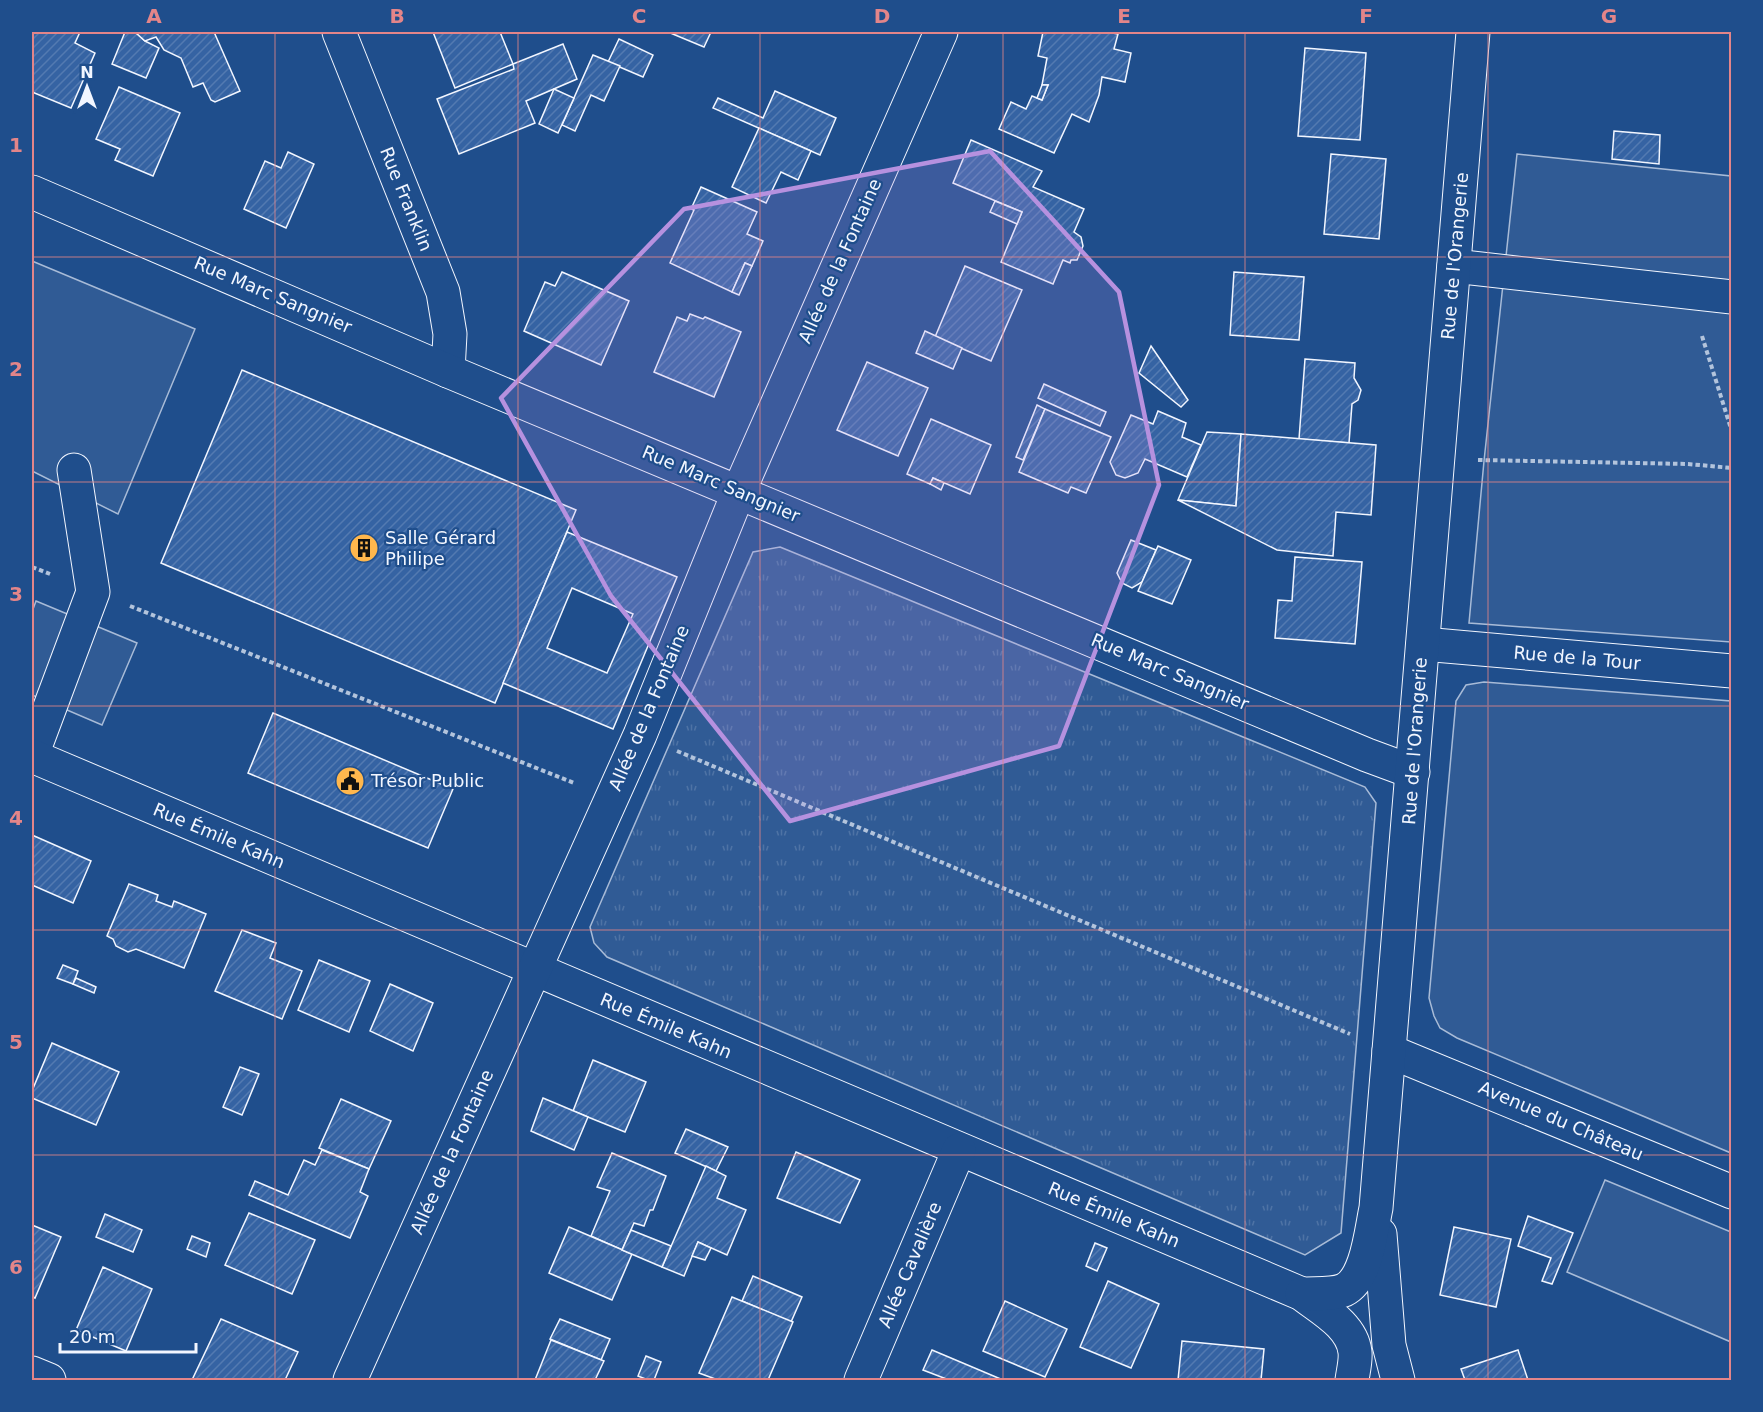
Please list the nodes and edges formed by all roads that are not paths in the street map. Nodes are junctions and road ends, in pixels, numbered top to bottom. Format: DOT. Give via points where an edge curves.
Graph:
graph roads {
  1 [pos="339,32"];
  2 [pos="941,32"];
  3 [pos="1473,32"];
  4 [pos="32,192"];
  5 [pos="1454,266"];
  6 [pos="1731,297"];
  7 [pos="448,371"];
  8 [pos="74,470"];
  9 [pos="739,491"];
  10 [pos="1423,644"];
  11 [pos="1731,671"];
  12 [pos="32,756"];
  13 [pos="1413,772"];
  14 [pos="533,969"];
  15 [pos="1389,1051"];
  16 [pos="958,1150"];
  17 [pos="1731,1192"];
  18 [pos="1376,1208"];
  19 [pos="1302,1294"];
  20 [pos="32,1373"];
  21 [pos="49,1380"];
  22 [pos="350,1380"];
  23 [pos="861,1380"];
  24 [pos="1352,1380"];
  25 [pos="1398,1380"];
  1 -- 7 [label="street, Rue Franklin" via="443,292 450,334"];
  2 -- 9 [label="street, Allée de la Fontaine"];
  3 -- 5 [label="street, Rue de l'Orangerie"];
  4 -- 7 [label="street, Rue Marc Sangnier"];
  5 -- 6 [label="street"];
  5 -- 10 [label="street, Rue de l'Orangerie"];
  7 -- 9 [label="street, Rue Marc Sangnier"];
  8 -- 12 [label="street" via="93,592"];
  9 -- 13 [label="street, Rue Marc Sangnier"];
  9 -- 14 [label="street, Allée de la Fontaine" via="640,735"];
  10 -- 11 [label="street, Rue de la Tour"];
  10 -- 13 [label="street, Rue de l'Orangerie"];
  12 -- 14 [label="street, Rue Émile Kahn"];
  13 -- 15 [label="street, Rue de l'Orangerie"];
  14 -- 16 [label="street, Rue Émile Kahn"];
  14 -- 22 [label="street, Allée de la Fontaine"];
  15 -- 17 [label="street, Avenue du Château"];
  15 -- 18 [label="street, Rue de l'Orangerie"];
  16 -- 19 [label="street, Rue Émile Kahn"];
  16 -- 23 [label="street, Allée Cavalière"];
  18 -- 19 [label="street, Rue de l'Orangerie" via="1362,1269 1354,1283 1343,1290"];
  18 -- 25 [label="street" via="1389,1344"];
  19 -- 24 [label="street" via="1341,1325 1350,1338 1355,1352"];
  20 -- 21 [label="street"];
}
